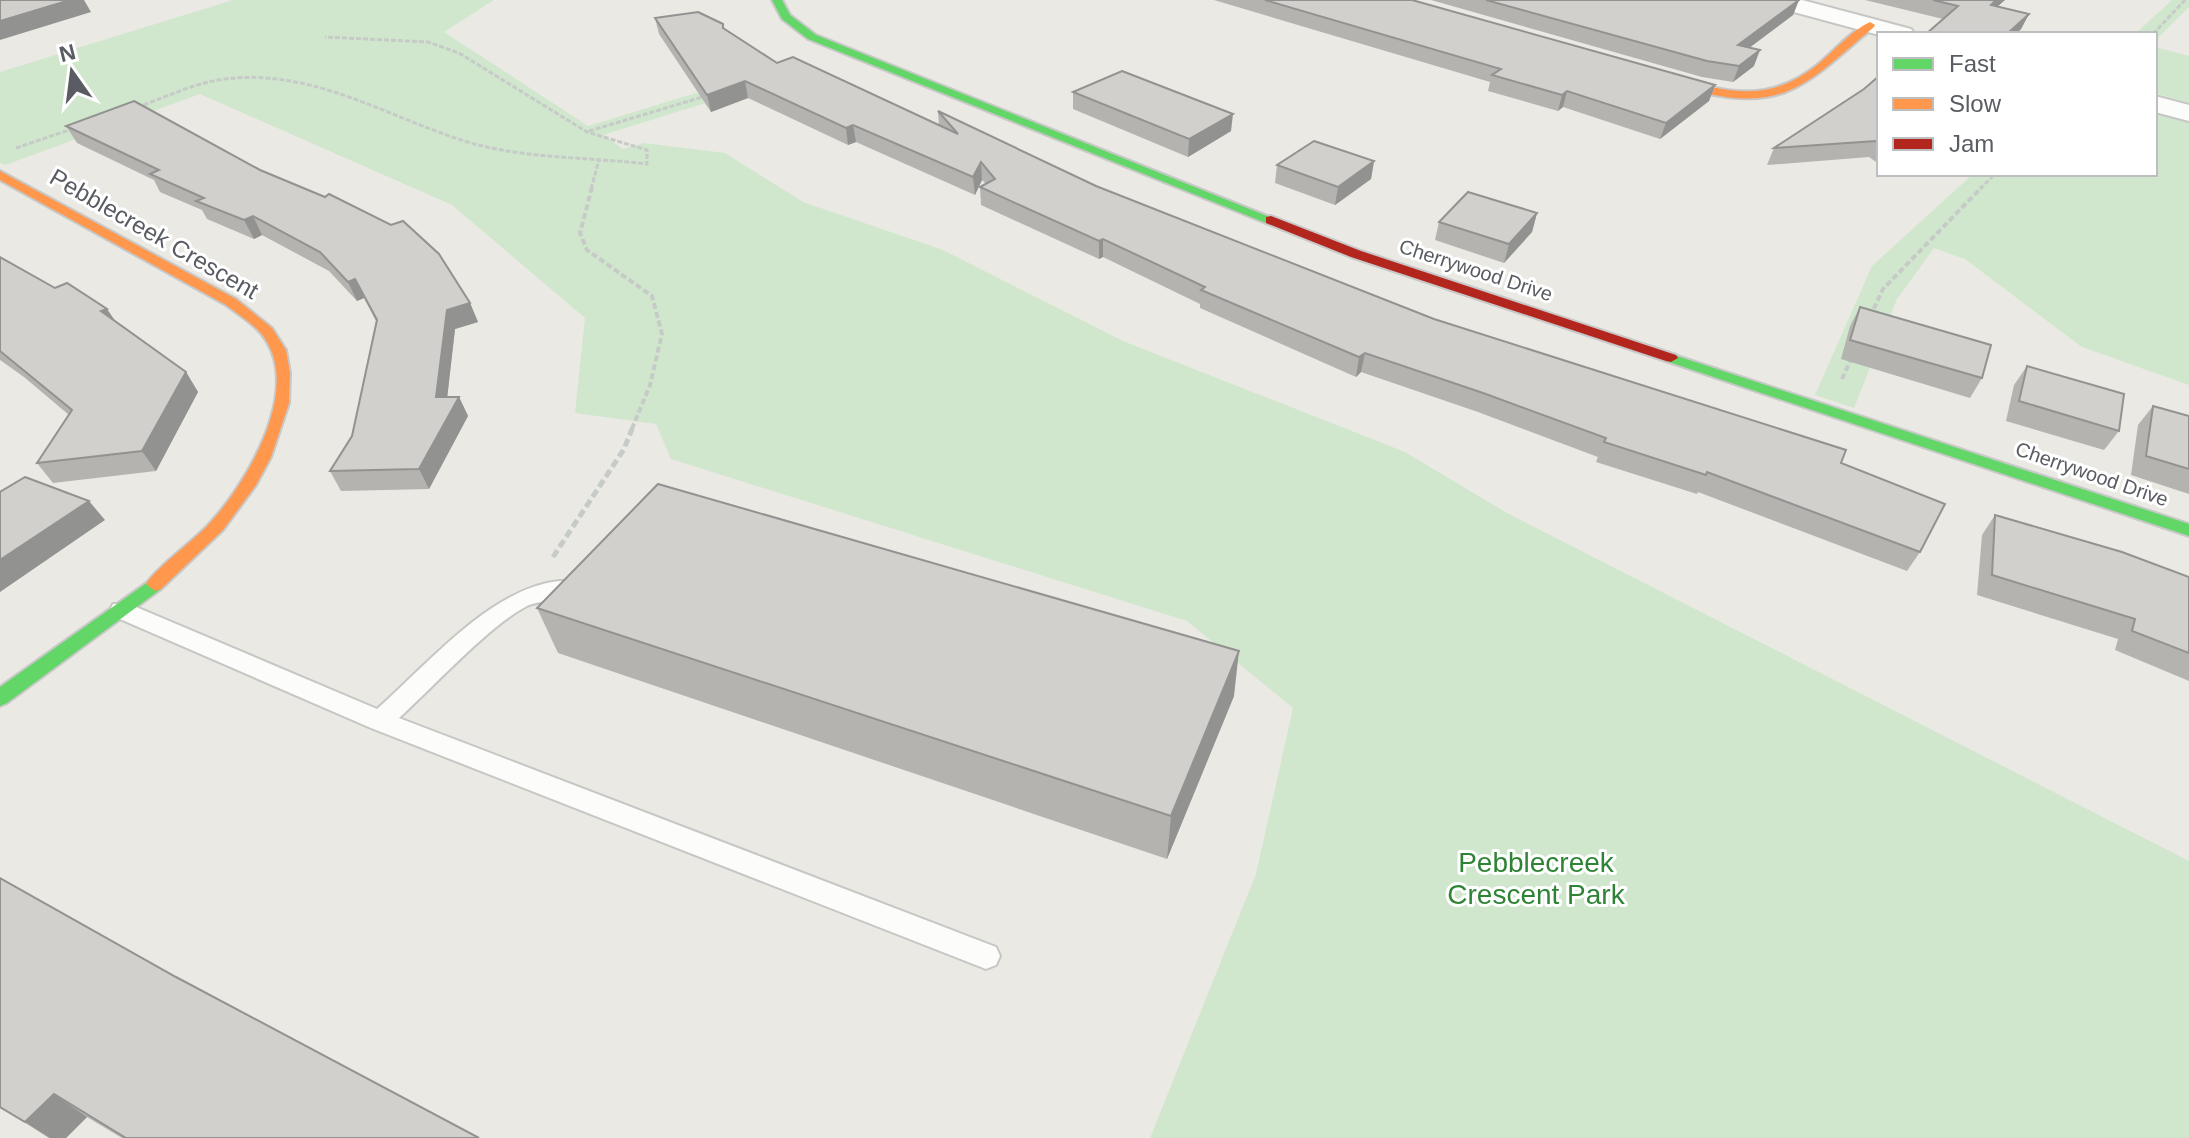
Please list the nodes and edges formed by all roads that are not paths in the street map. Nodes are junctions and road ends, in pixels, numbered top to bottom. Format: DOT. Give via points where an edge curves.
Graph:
graph roads {
  1 [pos="777,0"];
  2 [pos="1776,0"];
  3 [pos="1870,25"];
  4 [pos="1896,32"];
  5 [pos="1636,70"];
  6 [pos="2157,105"];
  7 [pos="2189,113"];
  8 [pos="0,175"];
  9 [pos="2189,530"];
  10 [pos="580,590"];
  11 [pos="121,610"];
  12 [pos="0,698"];
  13 [pos="380,721"];
  14 [pos="986,956"];
  1 -- 9 [label="street, Cherrywood Drive" via="791,23 812,37 1356,254"];
  2 -- 3 [label="street"];
  3 -- 4 [label="street"];
  3 -- 5 [label="street" via="1793,86 1768,93 1715,92"];
  6 -- 7 [label="street"];
  8 -- 11 [label="street, Pebblecreek Crescent" via="231,302 272,338 283,361 282,416 257,476 228,517"];
  10 -- 13 [label="lane" via="529,593 481,627"];
  11 -- 12 [label="street, Pebblecreek Crescent"];
  11 -- 13 [label="lane"];
  13 -- 14 [label="lane"];
}
